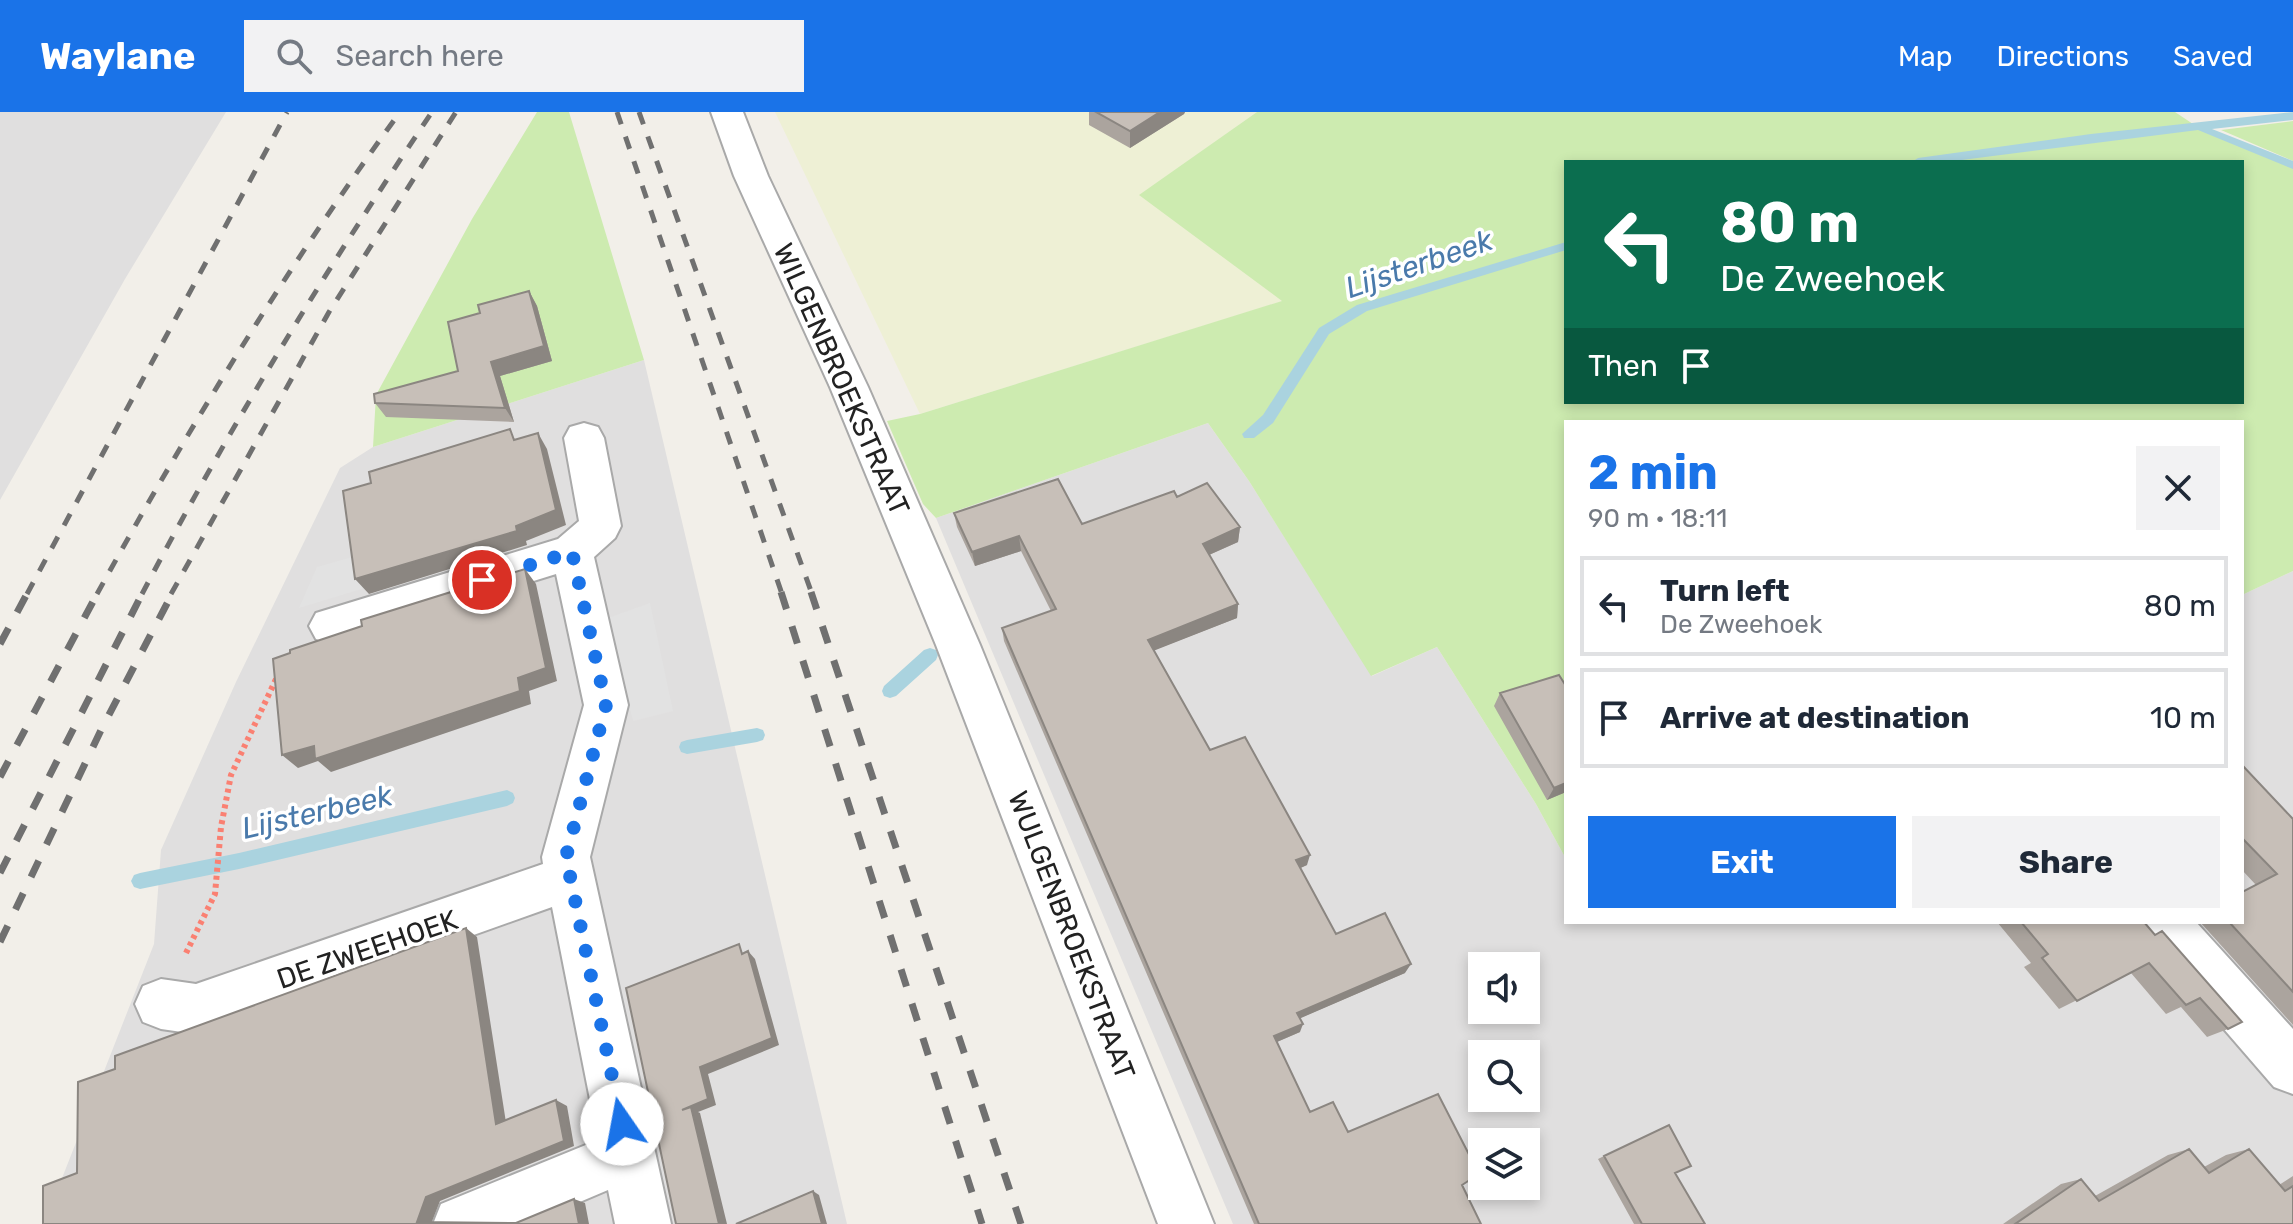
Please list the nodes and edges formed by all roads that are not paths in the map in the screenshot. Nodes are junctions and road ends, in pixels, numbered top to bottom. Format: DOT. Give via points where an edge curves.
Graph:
graph roads {
  1 [pos="727,112"];
  2 [pos="584,438"];
  3 [pos="572,552"];
  4 [pos="331,626"];
  5 [pos="958,645"];
  6 [pos="571,877"];
  7 [pos="2165,924"];
  8 [pos="161,1004"];
  9 [pos="2293,1068"];
  10 [pos="628,1155"];
  11 [pos="461,1224"];
  12 [pos="643,1224"];
  13 [pos="1186,1224"];
  1 -- 5 [label="street, WILGENBROEKSTRAAT"];
  2 -- 3 [label="street" via="600,526"];
  3 -- 4 [label="street"];
  3 -- 6 [label="street" via="606,705 566,857"];
  5 -- 13 [label="street, WULGENBROEKSTRAAT"];
  6 -- 8 [label="street, DE ZWEEHOEK" via="196,1009"];
  6 -- 10 [label="street"];
  7 -- 9 [label="street"];
  10 -- 11 [label="street"];
  10 -- 12 [label="street"];
}
